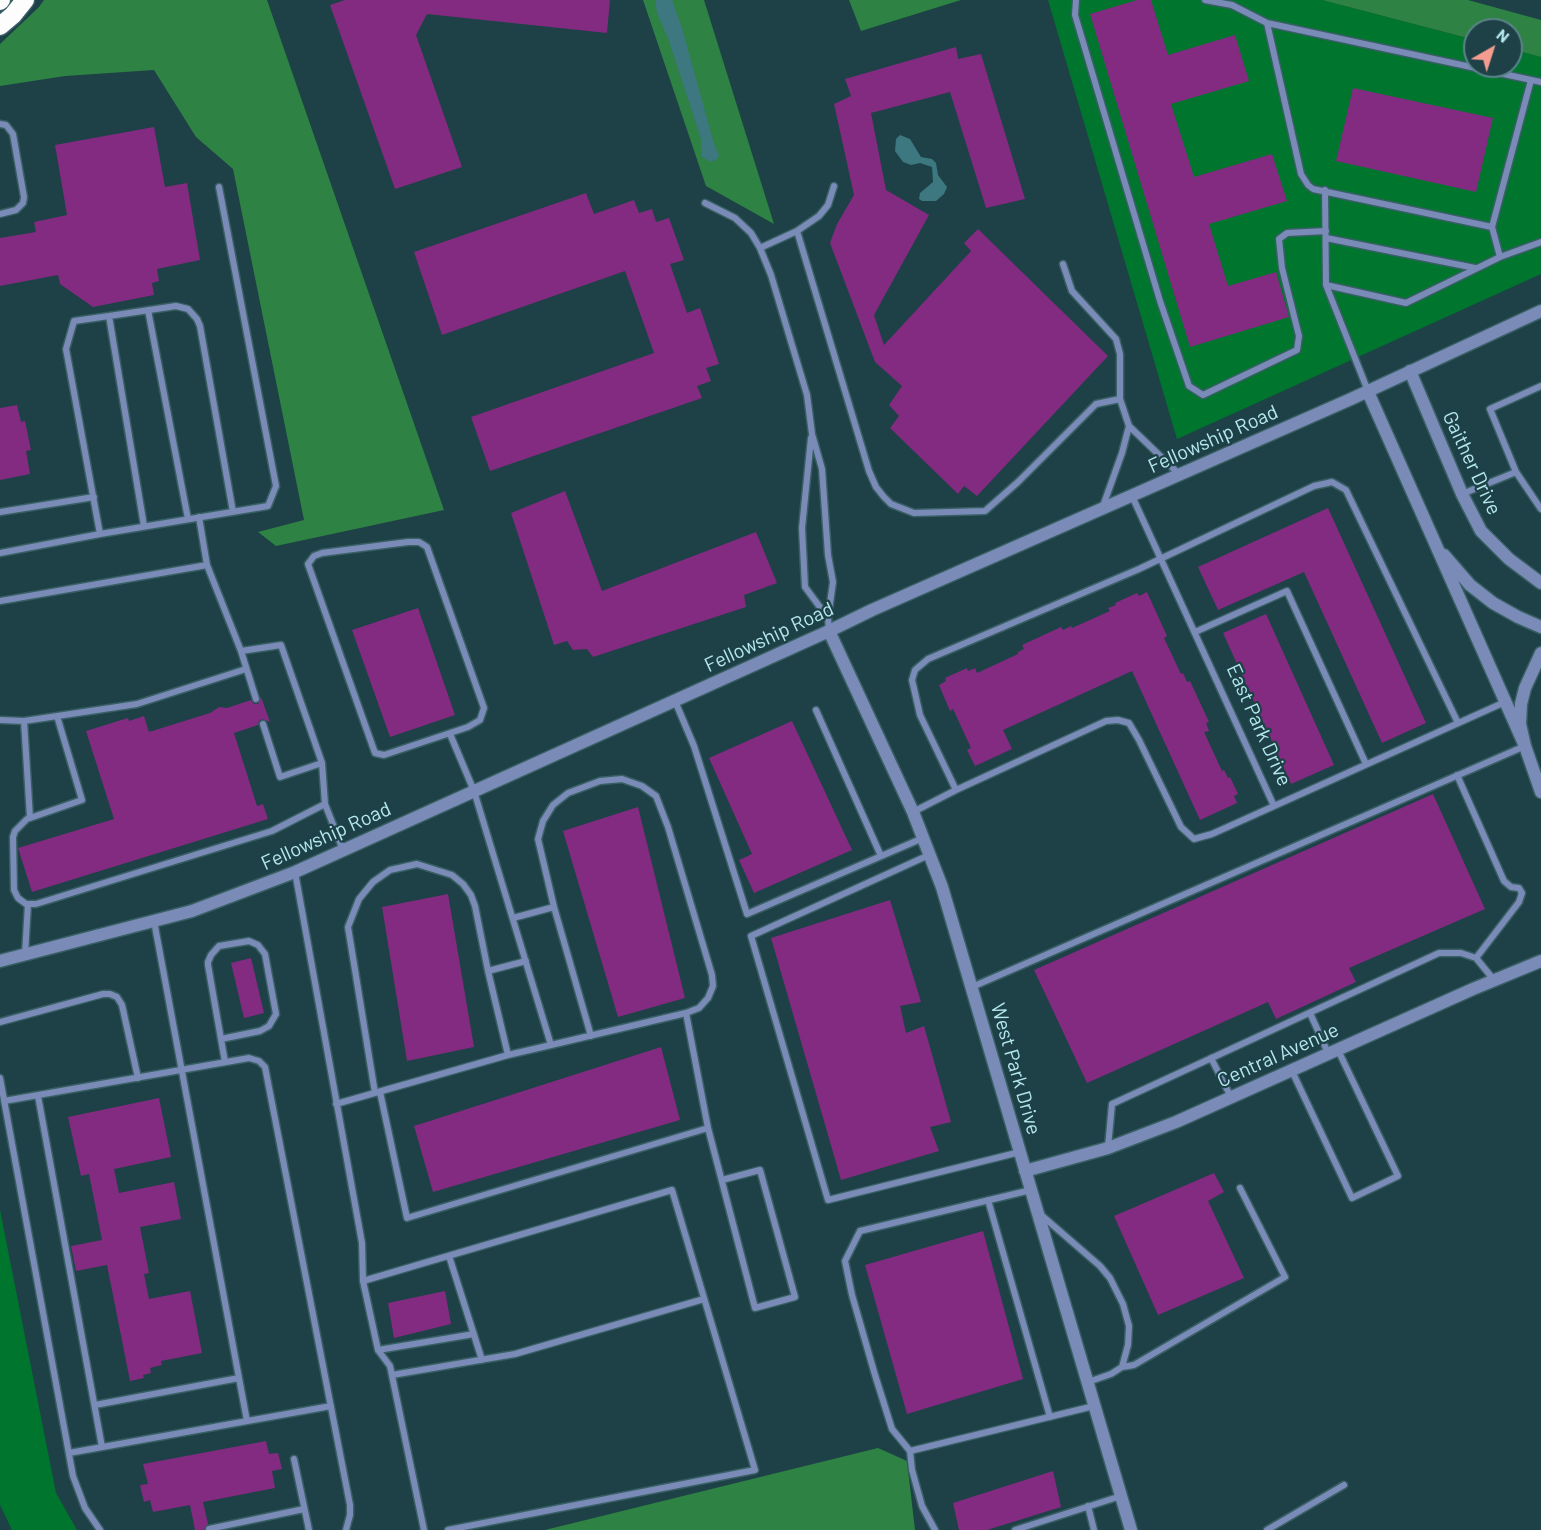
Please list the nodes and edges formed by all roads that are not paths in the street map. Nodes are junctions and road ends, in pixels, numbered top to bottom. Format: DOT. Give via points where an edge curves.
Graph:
graph roads {
  1 [pos="25,0"];
  2 [pos="1076,0"];
  3 [pos="1205,0"];
  4 [pos="1268,23"];
  5 [pos="0,26"];
  6 [pos="1531,80"];
  7 [pos="1541,82"];
  8 [pos="0,124"];
  9 [pos="834,186"];
  10 [pos="219,187"];
  11 [pos="1325,190"];
  12 [pos="705,202"];
  13 [pos="0,214"];
  14 [pos="1492,227"];
  15 [pos="797,231"];
  16 [pos="1326,235"];
  17 [pos="1541,242"];
  18 [pos="760,248"];
  19 [pos="1500,257"];
  20 [pos="1064,264"];
  21 [pos="1477,269"];
  22 [pos="1326,285"];
  23 [pos="148,310"];
  24 [pos="1541,311"];
  25 [pos="109,316"];
  26 [pos="1410,371"];
  27 [pos="1541,386"];
  28 [pos="1368,392"];
  29 [pos="1120,399"];
  30 [pos="1129,426"];
  31 [pos="812,434"];
  32 [pos="1516,472"];
  33 [pos="1180,475"];
  34 [pos="1461,494"];
  35 [pos="1132,496"];
  36 [pos="94,497"];
  37 [pos="1102,509"];
  38 [pos="1541,509"];
  39 [pos="0,512"];
  40 [pos="233,512"];
  41 [pos="199,517"];
  42 [pos="188,519"];
  43 [pos="144,526"];
  44 [pos="100,534"];
  45 [pos="1436,545"];
  46 [pos="0,554"];
  47 [pos="1162,558"];
  48 [pos="207,565"];
  49 [pos="1541,583"];
  50 [pos="0,601"];
  51 [pos="828,618"];
  52 [pos="1541,627"];
  53 [pos="829,631"];
  54 [pos="1195,632"];
  55 [pos="241,651"];
  56 [pos="1541,653"];
  57 [pos="246,669"];
  58 [pos="256,699"];
  59 [pos="675,701"];
  60 [pos="1506,702"];
  61 [pos="816,710"];
  62 [pos="57,716"];
  63 [pos="0,720"];
  64 [pos="24,721"];
  65 [pos="1458,723"];
  66 [pos="263,724"];
  67 [pos="450,734"];
  68 [pos="1525,746"];
  69 [pos="322,763"];
  70 [pos="1366,764"];
  71 [pos="1457,775"];
  72 [pos="956,790"];
  73 [pos="474,791"];
  74 [pos="1541,792"];
  75 [pos="325,804"];
  76 [pos="1274,806"];
  77 [pos="913,812"];
  78 [pos="30,818"];
  79 [pos="923,838"];
  80 [pos="344,850"];
  81 [pos="930,855"];
  82 [pos="881,856"];
  83 [pos="295,872"];
  84 [pos="28,904"];
  85 [pos="554,907"];
  86 [pos="513,918"];
  87 [pos="154,921"];
  88 [pos="25,954"];
  89 [pos="1476,958"];
  90 [pos="0,960"];
  91 [pos="526,961"];
  92 [pos="1541,961"];
  93 [pos="488,971"];
  94 [pos="1494,980"];
  95 [pos="972,987"];
  96 [pos="686,1013"];
  97 [pos="1310,1013"];
  98 [pos="0,1022"];
  99 [pos="591,1036"];
  100 [pos="221,1039"];
  101 [pos="552,1045"];
  102 [pos="1333,1052"];
  103 [pos="508,1055"];
  104 [pos="1211,1058"];
  105 [pos="225,1062"];
  106 [pos="182,1070"];
  107 [pos="1291,1070"];
  108 [pos="0,1078"];
  109 [pos="138,1078"];
  110 [pos="378,1093"];
  111 [pos="38,1095"];
  112 [pos="1231,1097"];
  113 [pos="4,1101"];
  114 [pos="336,1104"];
  115 [pos="708,1128"];
  116 [pos="1108,1148"];
  117 [pos="1020,1152"];
  118 [pos="1025,1171"];
  119 [pos="722,1180"];
  120 [pos="1240,1188"];
  121 [pos="1031,1190"];
  122 [pos="988,1200"];
  123 [pos="1037,1212"];
  124 [pos="449,1256"];
  125 [pos="363,1281"];
  126 [pos="704,1299"];
  127 [pos="474,1334"];
  128 [pos="378,1350"];
  129 [pos="482,1360"];
  130 [pos="1122,1367"];
  131 [pos="392,1375"];
  132 [pos="239,1378"];
  133 [pos="1088,1383"];
  134 [pos="95,1405"];
  135 [pos="331,1406"];
  136 [pos="1095,1406"];
  137 [pos="1050,1417"];
  138 [pos="247,1421"];
  139 [pos="102,1447"];
  140 [pos="910,1451"];
  141 [pos="69,1453"];
  142 [pos="294,1459"];
  143 [pos="1344,1485"];
  144 [pos="1121,1496"];
  145 [pos="1088,1506"];
  146 [pos="304,1509"];
  147 [pos="209,1529"];
  148 [pos="100,1530"];
  149 [pos="309,1530"];
  150 [pos="346,1530"];
  151 [pos="424,1530"];
  152 [pos="448,1530"];
  153 [pos="935,1530"];
  154 [pos="1015,1530"];
  155 [pos="1094,1530"];
  156 [pos="1131,1530"];
  157 [pos="1267,1530"];
  1 -- 5 [label="highway"];
  2 -- 16 [label="lane" via="1075,15 1189,386 1203,395 1297,351 1299,336 1282,268 1280,239 1287,233"];
  3 -- 4 [label="lane" via="1233,5"];
  4 -- 6 [label="lane"];
  4 -- 11 [label="lane" via="1300,174 1313,189"];
  6 -- 7 [label="lane"];
  6 -- 14 [label="lane"];
  8 -- 13 [label="lane" via="14,134 24,197 16,210"];
  9 -- 15 [label="lane" via="828,205 819,216"];
  10 -- 40 [label="lane" via="276,486 268,506"];
  11 -- 14 [label="lane"];
  11 -- 16 [label="lane"];
  12 -- 18 [label="lane" via="735,218"];
  14 -- 19 [label="lane"];
  15 -- 18 [label="lane"];
  15 -- 29 [label="lane" via="869,471 876,487 891,504 914,513 985,511 1096,404"];
  16 -- 21 [label="lane"];
  16 -- 22 [label="lane"];
  17 -- 19 [label="lane"];
  18 -- 31 [label="lane" via="807,395"];
  19 -- 21 [label="lane"];
  20 -- 29 [label="lane" via="1072,291 1116,339"];
  21 -- 22 [label="lane" via="1406,303"];
  22 -- 28 [label="lane"];
  23 -- 25 [label="lane"];
  23 -- 40 [label="lane" via="183,306 200,326"];
  23 -- 42 [label="lane"];
  24 -- 26 [label="street, Fellowship Road"];
  25 -- 36 [label="lane" via="75,321 66,349"];
  25 -- 43 [label="lane"];
  26 -- 28 [label="street, Fellowship Road"];
  26 -- 34 [label="street, Gaither Drive"];
  27 -- 32 [label="lane" via="1490,409"];
  28 -- 33 [label="street, Fellowship Road"];
  28 -- 45 [label="street"];
  29 -- 30 [label="lane"];
  30 -- 33 [label="lane"];
  30 -- 37 [label="lane"];
  31 -- 51 [label="lane" via="822,469 833,582"];
  31 -- 51 [label="lane" via="802,528 805,587"];
  32 -- 34 [label="lane"];
  32 -- 38 [label="lane"];
  33 -- 35 [label="street, Fellowship Road"];
  34 -- 49 [label="street, Gaither Drive" via="1481,531"];
  35 -- 37 [label="street, Fellowship Road"];
  35 -- 47 [label="lane, East Park Drive"];
  36 -- 39 [label="lane"];
  36 -- 44 [label="lane"];
  37 -- 53 [label="street, Fellowship Road"];
  40 -- 41 [label="lane"];
  41 -- 42 [label="lane"];
  41 -- 48 [label="lane"];
  42 -- 43 [label="lane"];
  43 -- 44 [label="lane"];
  44 -- 46 [label="lane"];
  45 -- 52 [label="street" via="1470,585 1493,603"];
  45 -- 60 [label="street"];
  47 -- 54 [label="lane, East Park Drive"];
  47 -- 65 [label="lane" via="1314,486 1332,482 1346,490"];
  47 -- 72 [label="lane" via="927,659 915,670 912,680 920,715"];
  48 -- 50 [label="lane"];
  48 -- 55 [label="lane"];
  51 -- 53 [label="lane"];
  53 -- 59 [label="street, Fellowship Road"];
  53 -- 77 [label="street, West Park Drive"];
  54 -- 70 [label="lane" via="1287,591"];
  54 -- 76 [label="lane, East Park Drive"];
  55 -- 57 [label="lane"];
  55 -- 69 [label="lane" via="281,645"];
  56 -- 68 [label="street" via="1521,704"];
  57 -- 58 [label="lane"];
  57 -- 62 [label="lane" via="136,704"];
  59 -- 73 [label="street, Fellowship Road"];
  59 -- 82 [label="lane" via="694,746 747,914"];
  60 -- 65 [label="lane, East Park Drive"];
  60 -- 68 [label="street"];
  61 -- 82 [label="lane"];
  62 -- 64 [label="lane"];
  62 -- 78 [label="lane" via="82,800"];
  63 -- 64 [label="lane"];
  64 -- 78 [label="lane"];
  65 -- 70 [label="lane, East Park Drive"];
  66 -- 69 [label="lane" via="280,777"];
  67 -- 67 [label="lane" via="480,720 484,708 427,547 408,542 315,556 309,564 375,753 392,753"];
  67 -- 73 [label="lane"];
  68 -- 71 [label="lane"];
  68 -- 74 [label="street"];
  69 -- 75 [label="lane"];
  70 -- 76 [label="lane, East Park Drive"];
  71 -- 89 [label="lane" via="1504,881 1522,892 1519,902"];
  71 -- 95 [label="lane"];
  72 -- 76 [label="lane" via="1118,720 1129,723 1181,827 1194,839"];
  72 -- 77 [label="lane"];
  73 -- 80 [label="street, Fellowship Road"];
  73 -- 86 [label="lane"];
  75 -- 80 [label="lane"];
  75 -- 84 [label="lane" via="272,831"];
  77 -- 79 [label="street, West Park Drive"];
  78 -- 84 [label="lane" via="20,824 13,837 14,890"];
  79 -- 81 [label="street, West Park Drive"];
  79 -- 82 [label="lane"];
  80 -- 83 [label="street, Fellowship Road"];
  81 -- 95 [label="street, West Park Drive"];
  81 -- 117 [label="lane" via="751,936 828,1200"];
  83 -- 87 [label="street, Fellowship Road"];
  83 -- 114 [label="lane"];
  84 -- 88 [label="lane"];
  85 -- 86 [label="lane"];
  85 -- 96 [label="lane" via="538,839 552,805 568,793 600,781 622,779 656,796 669,827 712,975 708,998 699,1008"];
  85 -- 99 [label="lane"];
  86 -- 91 [label="lane"];
  87 -- 88 [label="street, Fellowship Road"];
  87 -- 106 [label="lane"];
  88 -- 90 [label="street, Fellowship Road"];
  89 -- 94 [label="lane"];
  89 -- 97 [label="lane" via="1461,953 1439,954"];
  91 -- 93 [label="lane"];
  91 -- 101 [label="lane"];
  92 -- 94 [label="street, Central Avenue"];
  93 -- 103 [label="lane"];
  93 -- 110 [label="lane" via="475,906 463,884 452,875 417,864 390,870 373,882 359,899 348,927"];
  94 -- 102 [label="street, Central Avenue"];
  95 -- 117 [label="street, West Park Drive"];
  96 -- 99 [label="lane"];
  96 -- 115 [label="lane"];
  97 -- 102 [label="lane"];
  97 -- 104 [label="lane"];
  98 -- 109 [label="lane" via="112,995 122,1005"];
  99 -- 101 [label="lane"];
  100 -- 100 [label="lane" via="207,965 222,945 249,941 265,954 276,1014 269,1026 260,1031"];
  100 -- 105 [label="lane"];
  101 -- 103 [label="lane"];
  102 -- 107 [label="street, Central Avenue"];
  102 -- 107 [label="lane" via="1398,1176 1352,1198"];
  103 -- 110 [label="lane"];
  104 -- 112 [label="lane"];
  104 -- 116 [label="lane" via="1112,1104"];
  105 -- 106 [label="lane"];
  105 -- 135 [label="lane" via="249,1058 266,1069"];
  106 -- 109 [label="lane"];
  106 -- 132 [label="lane"];
  107 -- 112 [label="street, Central Avenue"];
  108 -- 113 [label="lane"];
  109 -- 111 [label="lane"];
  110 -- 114 [label="lane"];
  110 -- 115 [label="lane" via="407,1218"];
  111 -- 113 [label="lane"];
  111 -- 134 [label="lane"];
  112 -- 116 [label="street, Central Avenue"];
  113 -- 141 [label="lane"];
  114 -- 125 [label="lane" via="362,1243"];
  115 -- 119 [label="lane"];
  116 -- 118 [label="street, Central Avenue"];
  117 -- 118 [label="street, West Park Drive"];
  118 -- 121 [label="street, West Park Drive"];
  119 -- 119 [label="lane" via="755,1308 795,1297 760,1170"];
  120 -- 130 [label="lane" via="1285,1277 1134,1365"];
  121 -- 122 [label="lane"];
  121 -- 123 [label="street, West Park Drive"];
  122 -- 137 [label="lane"];
  122 -- 140 [label="lane" via="860,1231 845,1261 892,1429"];
  123 -- 130 [label="lane" via="1110,1278 1129,1326"];
  123 -- 133 [label="street, West Park Drive"];
  124 -- 125 [label="lane"];
  124 -- 126 [label="lane" via="672,1190"];
  124 -- 127 [label="lane"];
  125 -- 128 [label="lane"];
  126 -- 129 [label="lane"];
  126 -- 152 [label="lane" via="755,1470"];
  127 -- 128 [label="lane"];
  127 -- 129 [label="lane"];
  128 -- 131 [label="lane"];
  129 -- 131 [label="lane"];
  130 -- 133 [label="lane"];
  131 -- 151 [label="lane"];
  132 -- 134 [label="lane"];
  132 -- 138 [label="lane"];
  133 -- 136 [label="street, West Park Drive"];
  134 -- 139 [label="lane"];
  135 -- 138 [label="lane"];
  135 -- 150 [label="lane" via="350,1505"];
  136 -- 137 [label="lane"];
  136 -- 144 [label="street, West Park Drive"];
  137 -- 140 [label="lane"];
  138 -- 139 [label="lane"];
  139 -- 141 [label="lane"];
  140 -- 153 [label="lane" via="922,1506"];
  141 -- 148 [label="lane" via="78,1492"];
  142 -- 146 [label="lane"];
  143 -- 157 [label="lane"];
  144 -- 145 [label="lane"];
  144 -- 156 [label="street, West Park Drive"];
  145 -- 154 [label="lane"];
  145 -- 155 [label="lane"];
  146 -- 147 [label="lane"];
  146 -- 149 [label="lane"];
}
